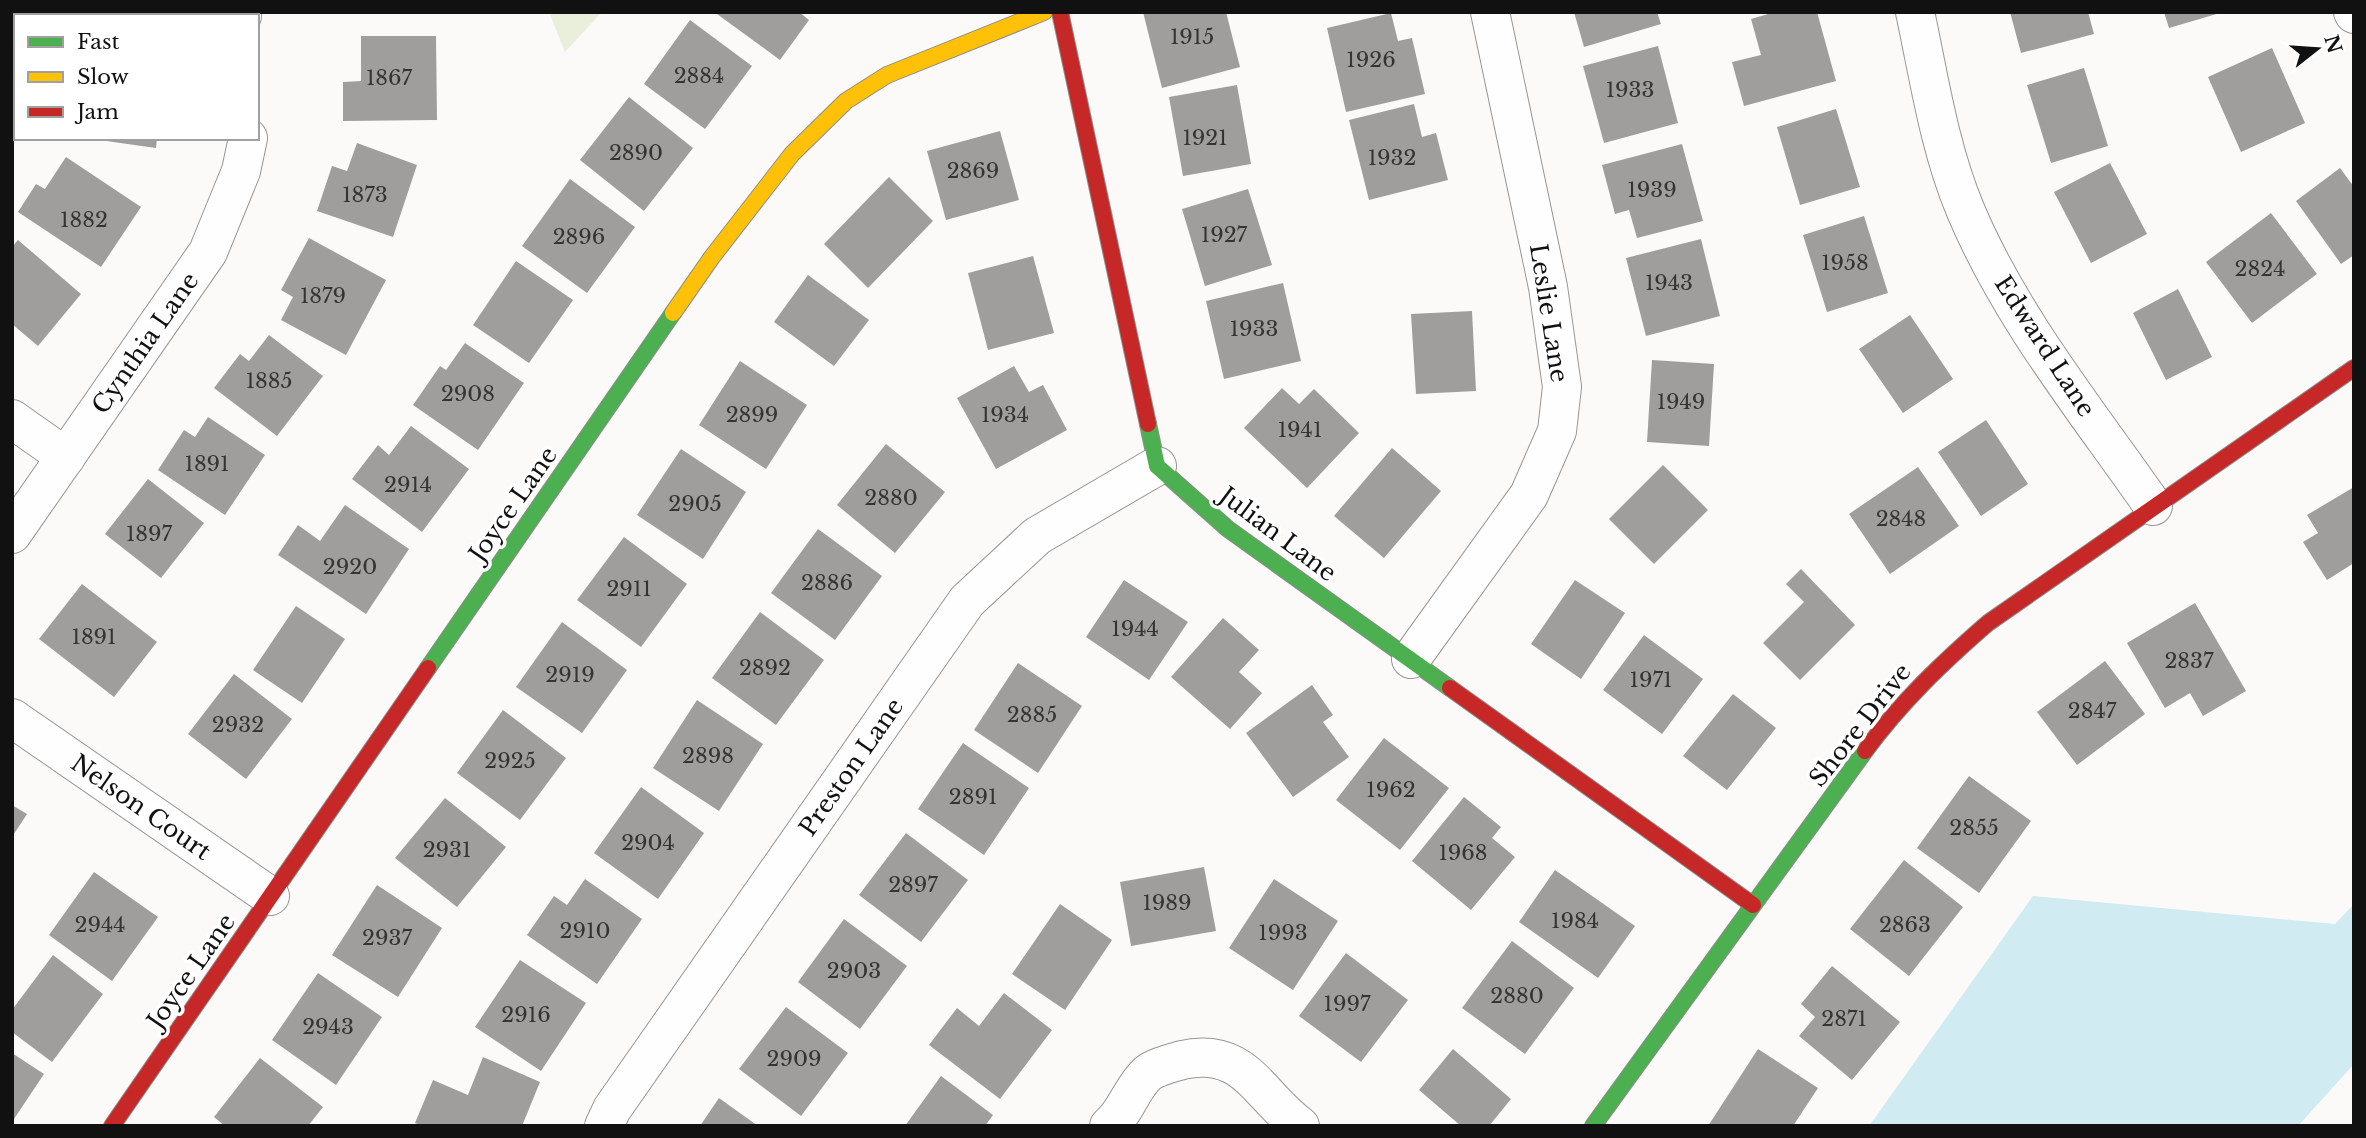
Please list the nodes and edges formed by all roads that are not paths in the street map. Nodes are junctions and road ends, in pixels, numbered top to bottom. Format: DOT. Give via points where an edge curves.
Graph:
graph roads {
  1 [pos="1044,12"];
  2 [pos="1060,12"];
  3 [pos="1490,12"];
  4 [pos="1915,12"];
  5 [pos="247,140"];
  6 [pos="2354,368"];
  7 [pos="12,419"];
  8 [pos="66,457"];
  9 [pos="1157,466"];
  10 [pos="2153,506"];
  11 [pos="12,534"];
  12 [pos="1411,659"];
  13 [pos="12,718"];
  14 [pos="270,896"];
  15 [pos="1753,905"];
  16 [pos="112,1126"];
  17 [pos="604,1126"];
  18 [pos="1109,1126"];
  19 [pos="1300,1126"];
  20 [pos="1593,1126"];
  1 -- 14 [label="street, Joyce Lane" via="887,75 846,101 792,154 704,268"];
  2 -- 9 [label="street"];
  3 -- 12 [label="street, Leslie Lane" via="1548,286 1562,387 1557,431 1529,495"];
  4 -- 10 [label="street, Edward Lane" via="1939,124 1964,207 2006,293"];
  5 -- 8 [label="street, Cynthia Lane" via="241,171 208,252"];
  6 -- 10 [label="street, Shore Drive"];
  7 -- 8 [label="street"];
  8 -- 11 [label="street, Cynthia Lane"];
  9 -- 12 [label="street, Julian Lane" via="1228,529"];
  9 -- 17 [label="street, Preston Lane" via="1037,536 967,601"];
  10 -- 15 [label="street, Shore Drive" via="1988,623 1932,671 1890,717"];
  12 -- 15 [label="street, Julian Lane"];
  13 -- 14 [label="street, Nelson Court"];
  14 -- 16 [label="street, Joyce Lane"];
  15 -- 20 [label="street, Shore Drive"];
  18 -- 19 [label="street" via="1147,1074 1199,1056 1237,1066 1255,1078 1278,1110"];
}
